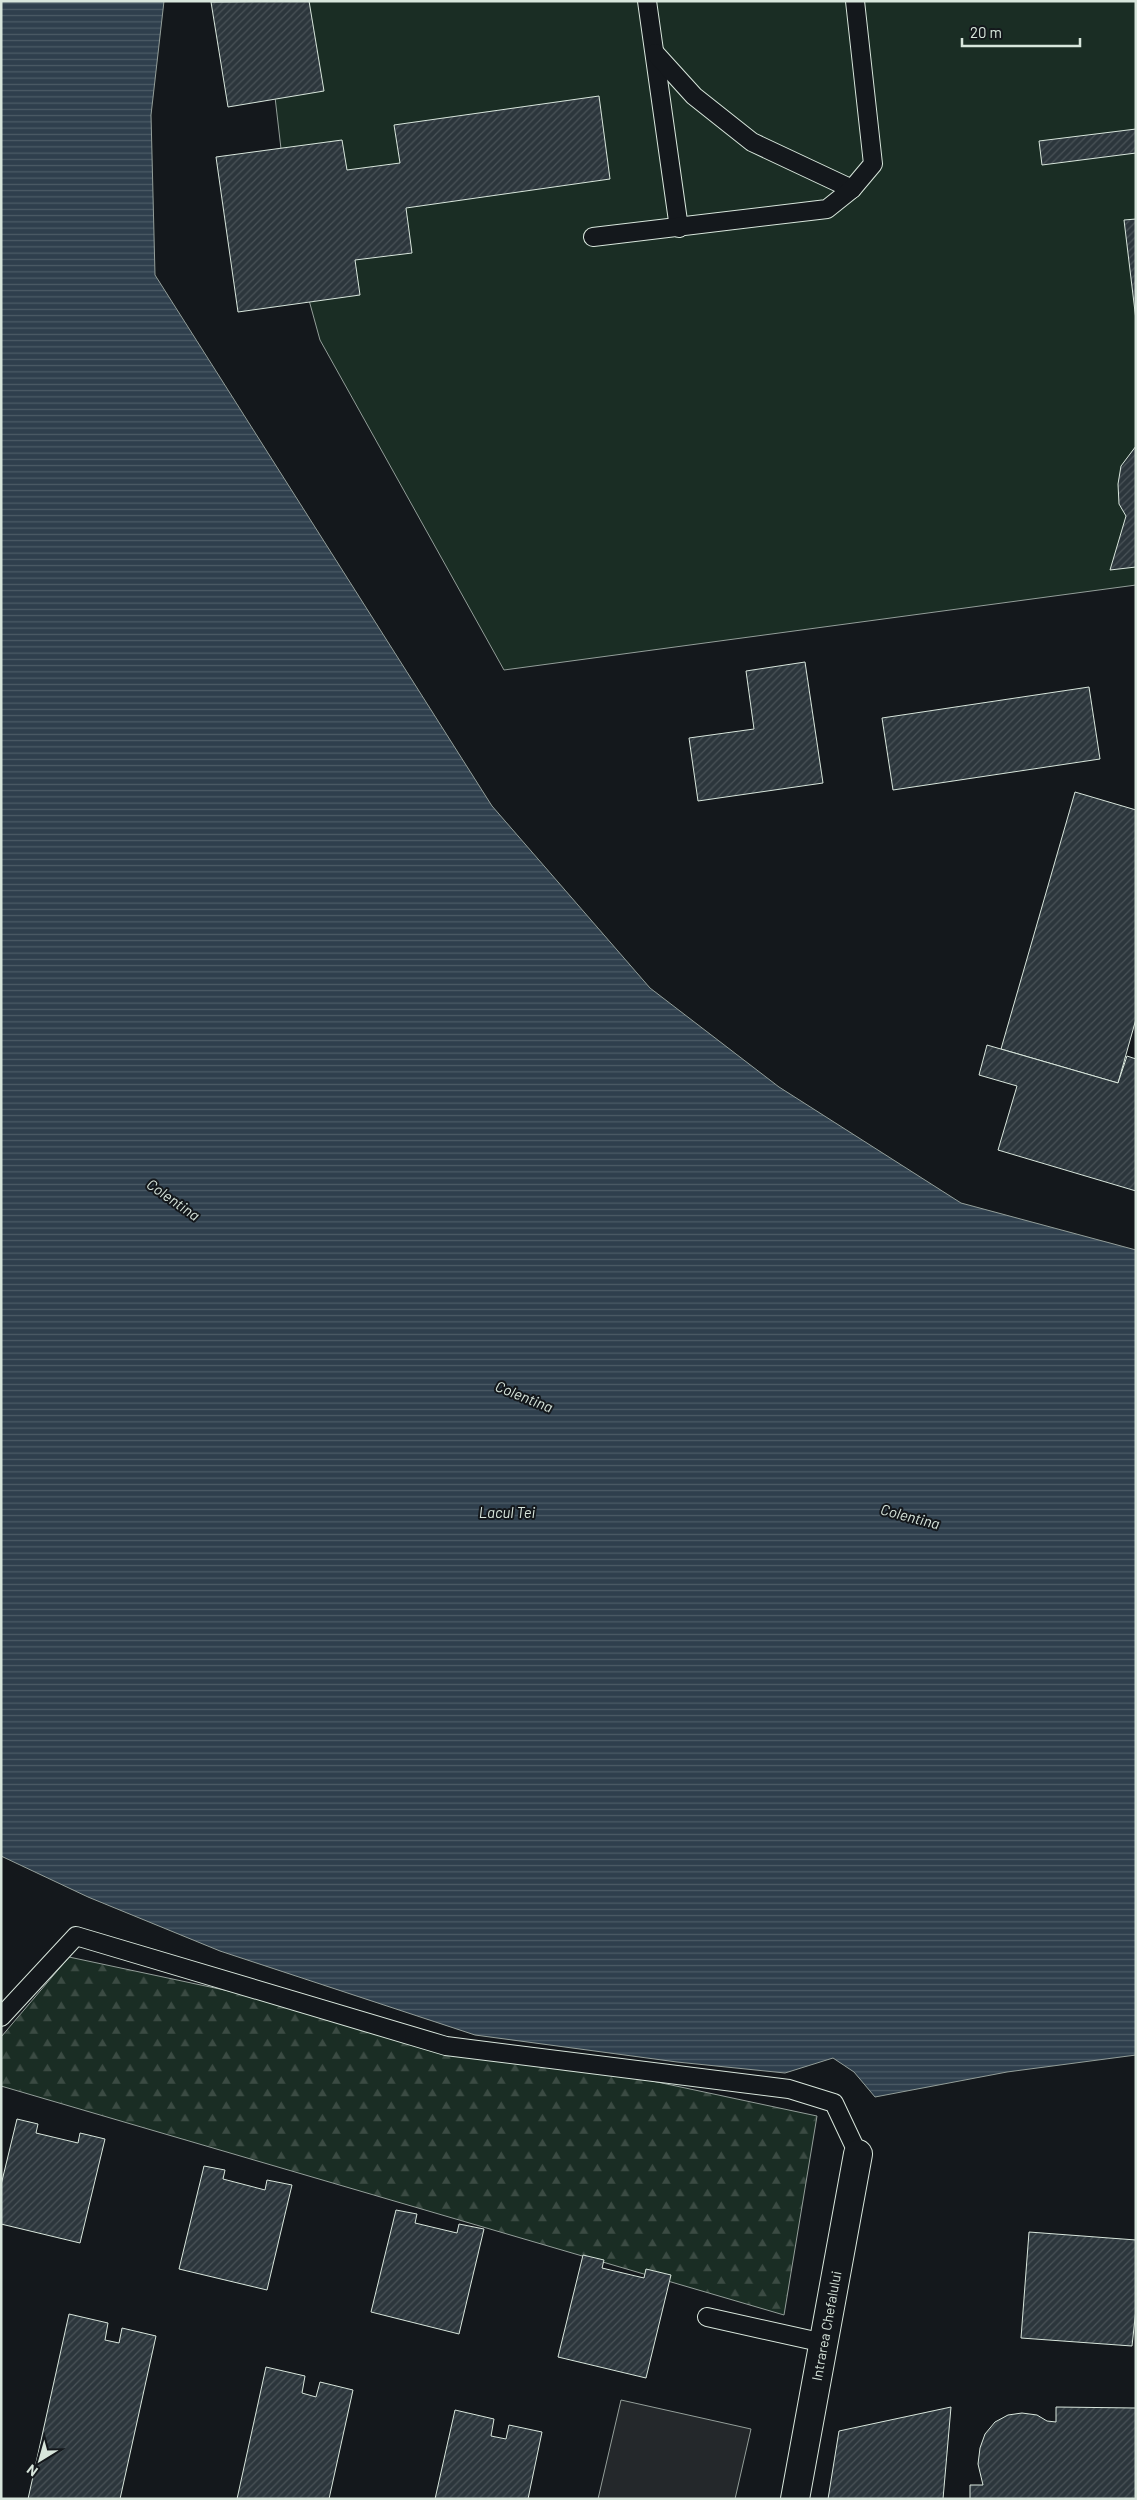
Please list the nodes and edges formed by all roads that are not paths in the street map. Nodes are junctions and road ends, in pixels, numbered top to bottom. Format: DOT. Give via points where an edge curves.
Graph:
graph roads {
  1 [pos="648,1"];
  2 [pos="855,1"];
  3 [pos="655,53"];
  4 [pos="852,189"];
  5 [pos="679,228"];
  6 [pos="593,237"];
  7 [pos="1,2017"];
  8 [pos="858,2154"];
  9 [pos="707,2316"];
  10 [pos="824,2343"];
  11 [pos="795,2499"];
  1 -- 3 [label="lane"];
  2 -- 4 [label="lane" via="873,164"];
  3 -- 4 [label="lane" via="694,96 752,142"];
  3 -- 5 [label="lane"];
  4 -- 5 [label="lane" via="826,209"];
  5 -- 6 [label="lane"];
  7 -- 8 [label="lane" via="76,1936 446,2046 789,2089 834,2103"];
  8 -- 10 [label="street, Intrarea Chefalului"];
  9 -- 10 [label="lane"];
  10 -- 11 [label="street, Intrarea Chefalului"];
}
